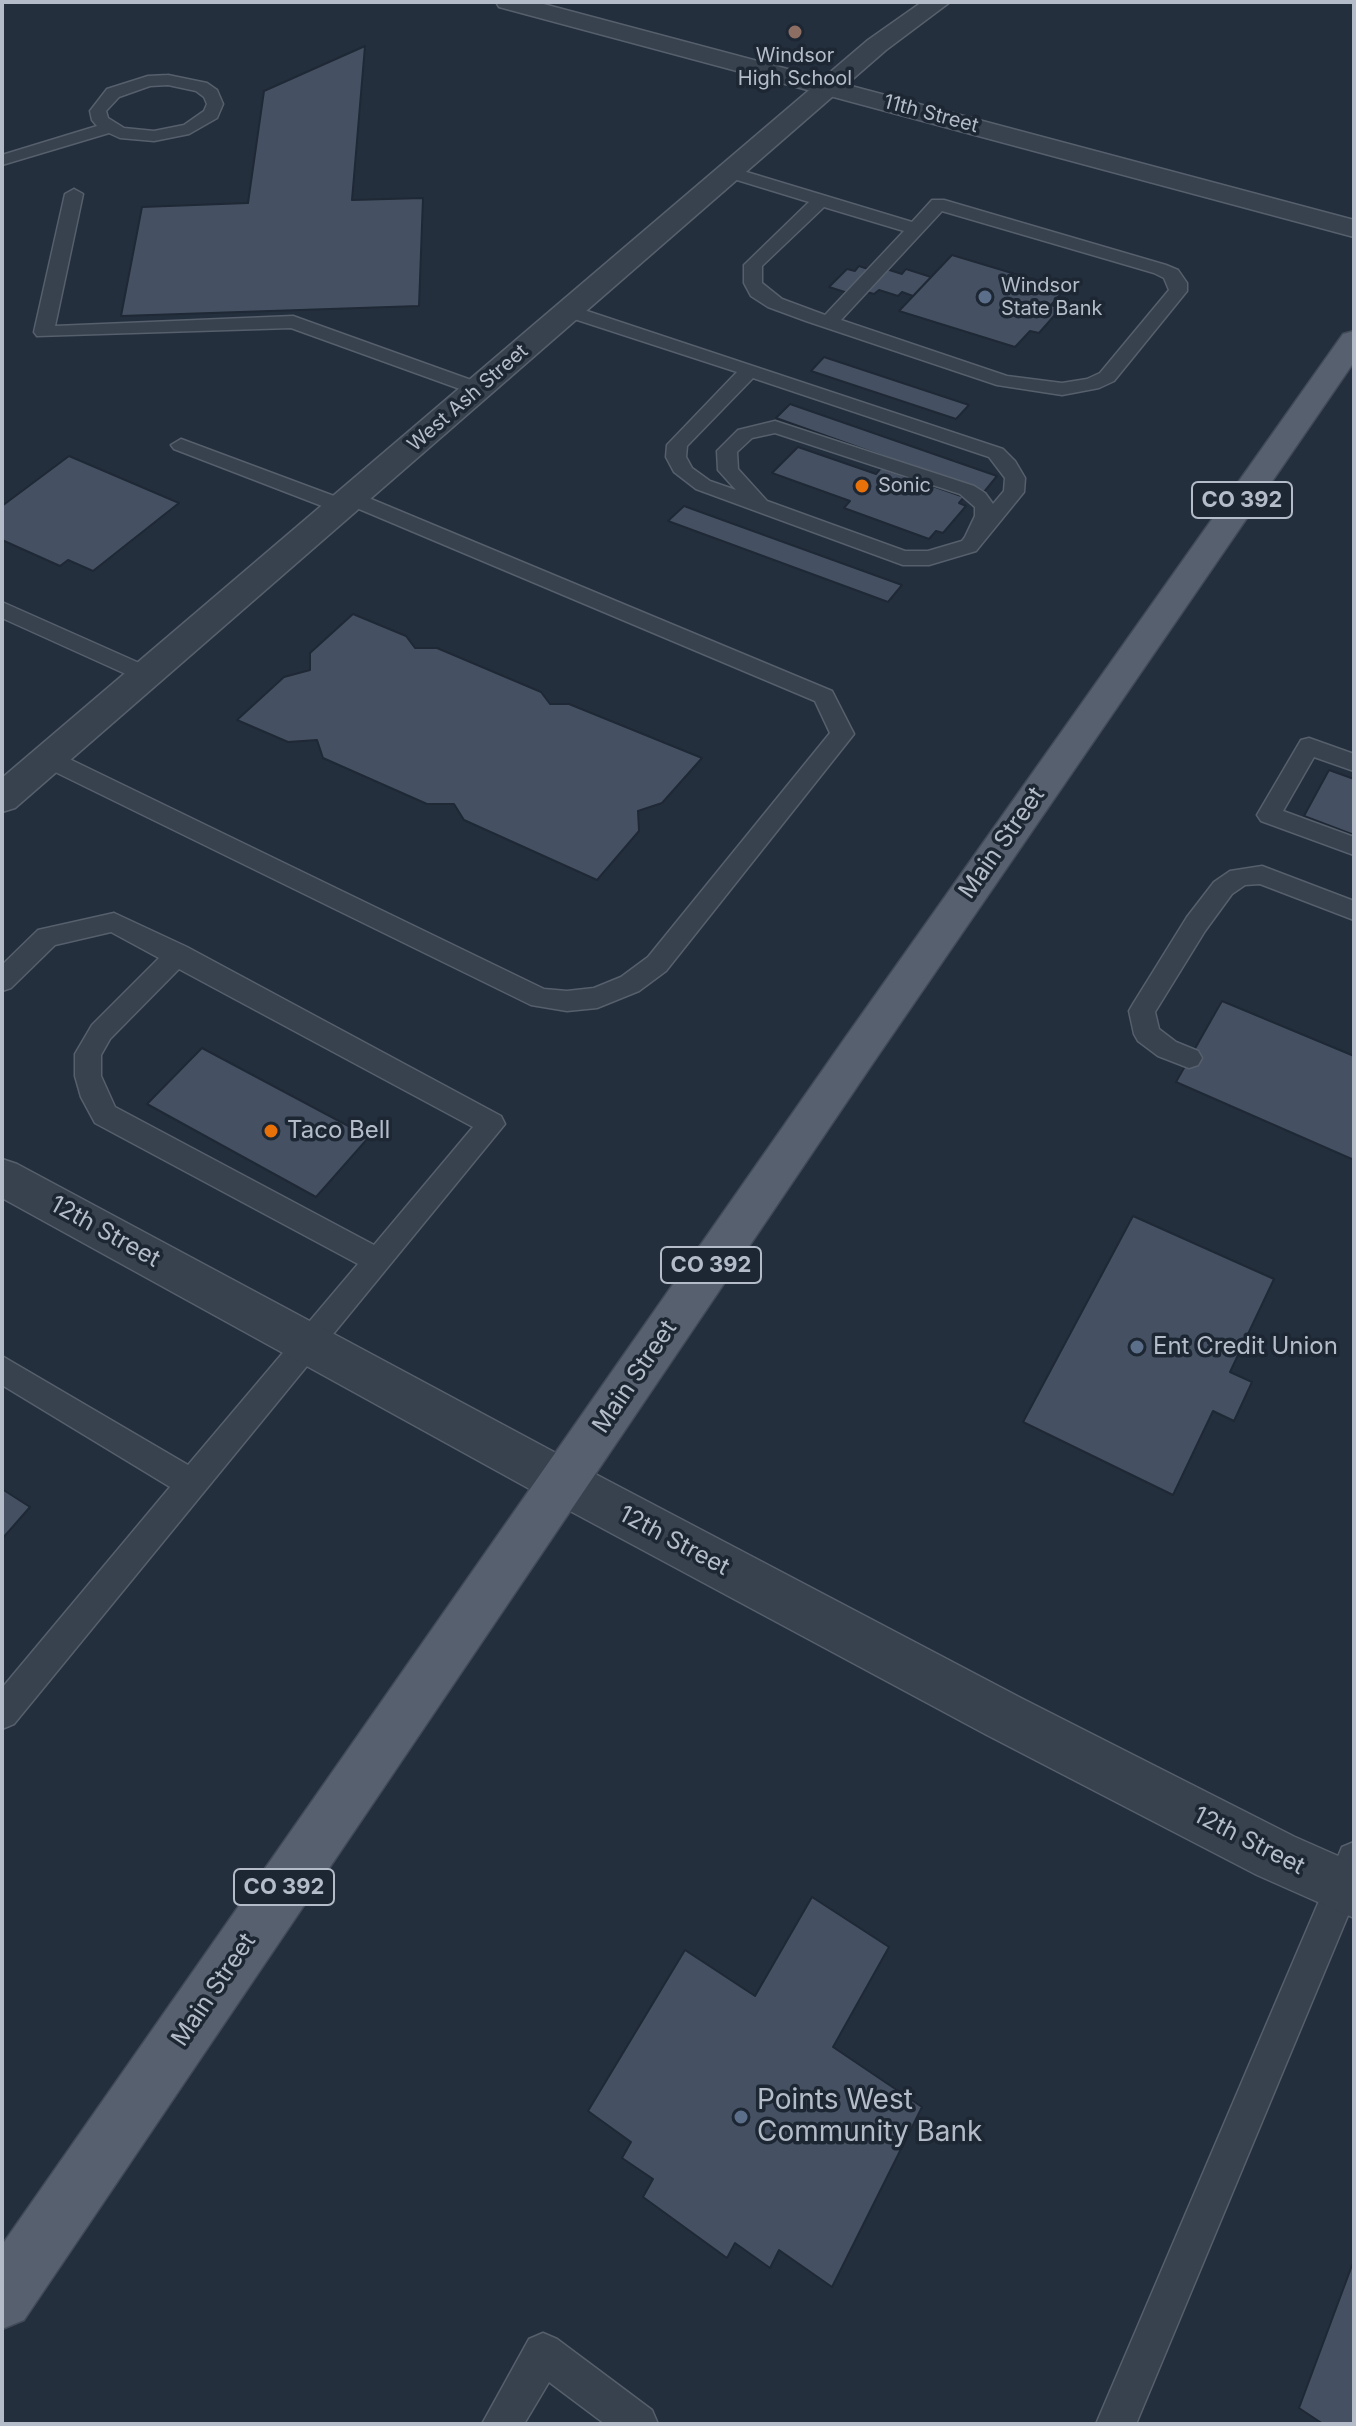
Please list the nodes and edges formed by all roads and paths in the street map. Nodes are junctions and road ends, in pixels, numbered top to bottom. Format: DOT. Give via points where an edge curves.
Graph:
graph roads {
  1 [pos="508,2"];
  2 [pos="938,2"];
  3 [pos="828,87"];
  4 [pos="108,128"];
  5 [pos="2,160"];
  6 [pos="730,172"];
  7 [pos="74,194"];
  8 [pos="821,200"];
  9 [pos="916,229"];
  10 [pos="1354,229"];
  11 [pos="569,311"];
  12 [pos="829,322"];
  13 [pos="1354,340"];
  14 [pos="750,370"];
  15 [pos="478,389"];
  16 [pos="181,445"];
  17 [pos="347,502"];
  18 [pos="768,508"];
  19 [pos="969,546"];
  20 [pos="2,609"];
  21 [pos="147,675"];
  22 [pos="49,759"];
  23 [pos="1354,763"];
  24 [pos="2,799"];
  25 [pos="1354,846"];
  26 [pos="1354,911"];
  27 [pos="178,954"];
  28 [pos="2,981"];
  29 [pos="1189,1058"];
  30 [pos="2,1177"];
  31 [pos="378,1261"];
  32 [pos="309,1343"];
  33 [pos="2,1369"];
  34 [pos="563,1482"];
  35 [pos="192,1484"];
  36 [pos="2,1713"];
  37 [pos="1350,1879"];
  38 [pos="2,2298"];
  39 [pos="502,2424"];
  40 [pos="638,2424"];
  41 [pos="1116,2424"];
  1 -- 3 [label="street, 11th Street"];
  2 -- 3 [label="street, West Ash Street"];
  3 -- 6 [label="street, West Ash Street"];
  3 -- 10 [label="street, 11th Street"];
  4 -- 4 [label="lane" via="136,136 172,134 202,122 215,104 201,87 148,81 103,102 98,111"];
  4 -- 5 [label="lane"];
  6 -- 8 [label="lane"];
  6 -- 11 [label="street, West Ash Street"];
  7 -- 15 [label="lane" via="44,332 293,322"];
  8 -- 9 [label="lane"];
  8 -- 12 [label="lane" via="761,254 751,275 758,292 775,303"];
  9 -- 12 [label="lane"];
  9 -- 12 [label="lane" via="938,204 1171,274 1178,291 1107,377 1062,389 1026,386"];
  11 -- 14 [label="lane"];
  11 -- 15 [label="street, West Ash Street"];
  13 -- 34 [label="main road, Main Street / CO 392"];
  14 -- 18 [label="lane" via="677,445 676,457 684,472 703,485"];
  14 -- 19 [label="lane" via="996,453 1015,478 1014,492"];
  15 -- 17 [label="street, West Ash Street"];
  16 -- 17 [label="lane"];
  17 -- 21 [label="street, West Ash Street"];
  17 -- 22 [label="lane" via="824,696 842,734 657,964 630,984 597,998 540,998"];
  18 -- 19 [label="lane" via="903,558 929,558"];
  18 -- 19 [label="lane" via="728,470 727,451 745,434 775,427 967,490 985,507"];
  20 -- 21 [label="lane"];
  21 -- 22 [label="street, West Ash Street"];
  22 -- 24 [label="street, West Ash Street"];
  23 -- 25 [label="lane" via="1309,746 1269,815"];
  26 -- 29 [label="lane" via="1262,875 1239,877 1223,888 1142,1011 1147,1034"];
  27 -- 28 [label="lane" via="114,922 47,937"];
  27 -- 31 [label="lane" via="101,1032 88,1054 88,1076 105,1115"];
  27 -- 31 [label="lane" via="491,1124"];
  30 -- 32 [label="street, 12th Street"];
  31 -- 32 [label="lane"];
  32 -- 34 [label="street, 12th Street"];
  32 -- 35 [label="lane"];
  33 -- 35 [label="lane"];
  34 -- 37 [label="street, 12th Street" via="1276,1856"];
  34 -- 38 [label="main road, Main Street / CO 392"];
  35 -- 36 [label="lane"];
  37 -- 41 [label="lane"];
  39 -- 40 [label="lane" via="543,2353"];
}
